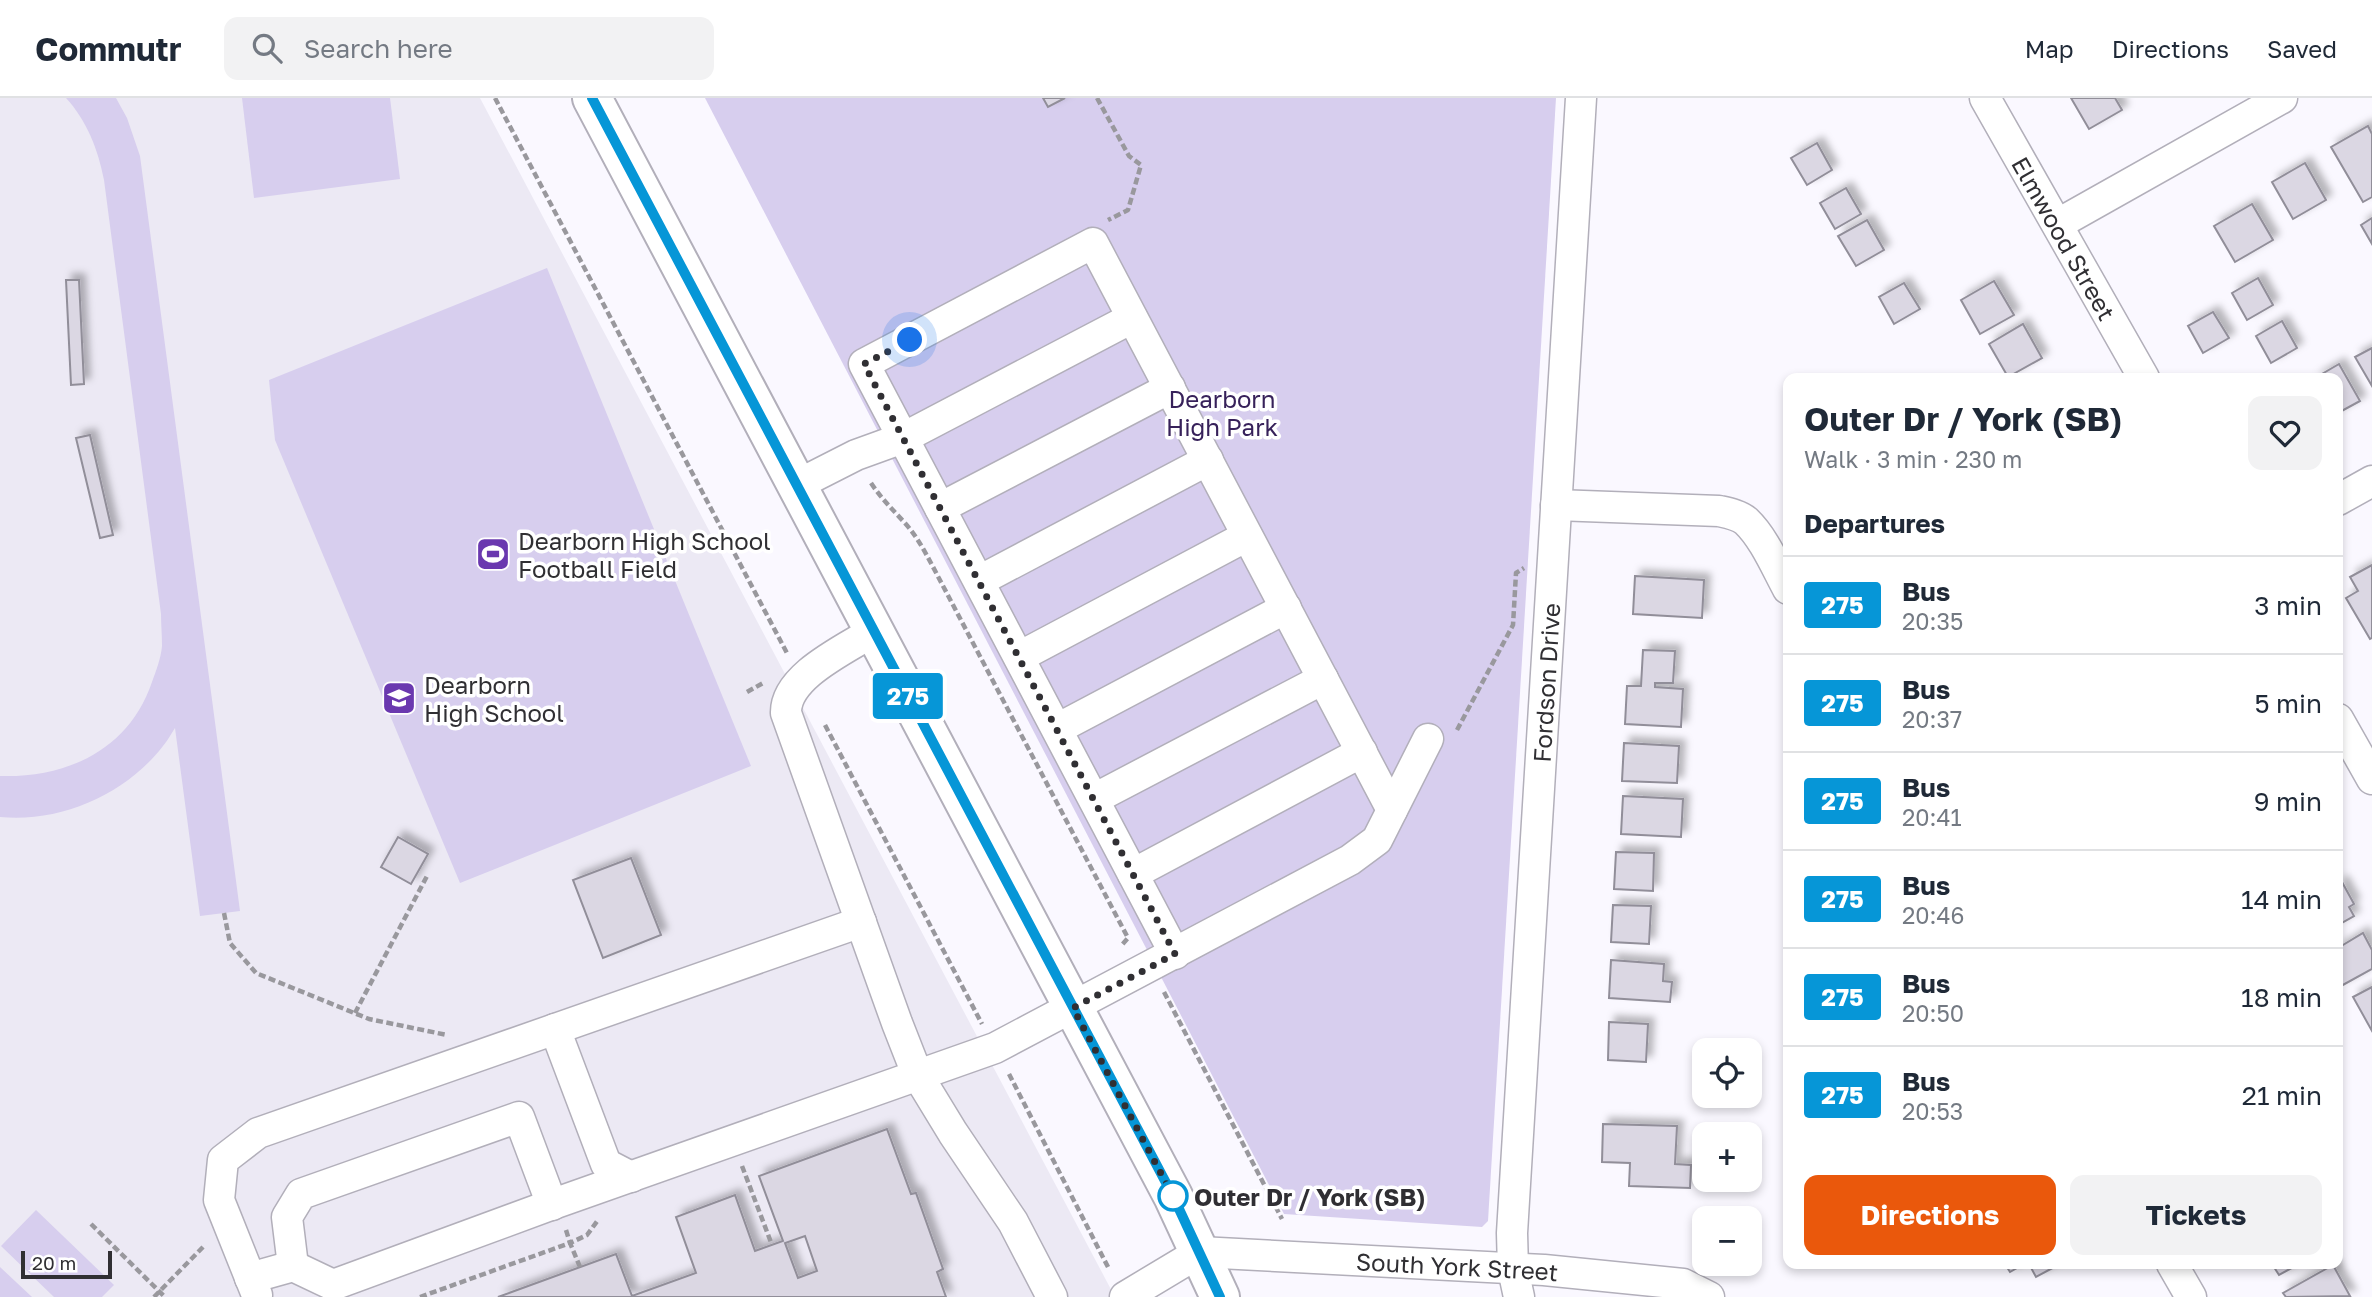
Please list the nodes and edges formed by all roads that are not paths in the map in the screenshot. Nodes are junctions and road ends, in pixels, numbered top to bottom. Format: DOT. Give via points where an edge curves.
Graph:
graph roads {
  1 [pos="592,98"];
  2 [pos="1581,98"];
  3 [pos="1985,98"];
  4 [pos="2282,98"];
  5 [pos="2057,224"];
  6 [pos="1132,318"];
  7 [pos="2141,373"];
  8 [pos="1170,388"];
  9 [pos="903,438"];
  10 [pos="1208,460"];
  11 [pos="2372,481"];
  12 [pos="797,485"];
  13 [pos="2343,497"];
  14 [pos="1556,505"];
  15 [pos="940,508"];
  16 [pos="1247,536"];
  17 [pos="979,581"];
  18 [pos="1783,581"];
  19 [pos="1286,608"];
  20 [pos="874,631"];
  21 [pos="1018,657"];
  22 [pos="1323,679"];
  23 [pos="2343,728"];
  24 [pos="1057,729"];
  25 [pos="1428,739"];
  26 [pos="1362,752"];
  27 [pos="2372,779"];
  28 [pos="1094,799"];
  29 [pos="1392,810"];
  30 [pos="1133,874"];
  31 [pos="861,922"];
  32 [pos="1175,954"];
  33 [pos="1073,1008"];
  34 [pos="555,1028"];
  35 [pos="917,1074"];
  36 [pos="631,1177"];
  37 [pos="552,1205"];
  38 [pos="1200,1252"];
  39 [pos="293,1266"];
  40 [pos="2175,1269"];
  41 [pos="1516,1283"];
  42 [pos="254,1287"];
  43 [pos="1052,1297"];
  44 [pos="1125,1297"];
  45 [pos="1220,1297"];
  46 [pos="1709,1297"];
  47 [pos="2191,1297"];
  1 -- 12 [label="main road"];
  2 -- 14 [label="street, Fordson Drive"];
  3 -- 5 [label="street, Elmwood Street"];
  4 -- 5 [label="street"];
  5 -- 7 [label="street, Elmwood Street"];
  6 -- 8 [label="street"];
  6 -- 9 [label="street"];
  6 -- 9 [label="street" via="1093,243 864,364"];
  8 -- 10 [label="street"];
  8 -- 15 [label="street"];
  9 -- 12 [label="street" via="856,455"];
  9 -- 15 [label="street"];
  10 -- 16 [label="street"];
  10 -- 17 [label="street"];
  11 -- 13 [label="street"];
  12 -- 20 [label="main road"];
  14 -- 18 [label="street" via="1734,514 1755,533"];
  14 -- 41 [label="street, Fordson Drive" via="1513,1219"];
  15 -- 17 [label="street"];
  16 -- 19 [label="street"];
  16 -- 21 [label="street"];
  17 -- 21 [label="street"];
  19 -- 22 [label="street"];
  19 -- 24 [label="street"];
  20 -- 31 [label="street" via="800,679 786,705"];
  20 -- 33 [label="main road"];
  21 -- 24 [label="street"];
  22 -- 26 [label="street"];
  22 -- 28 [label="street"];
  23 -- 27 [label="street"];
  24 -- 28 [label="street"];
  25 -- 29 [label="street"];
  26 -- 29 [label="street"];
  26 -- 30 [label="street"];
  28 -- 30 [label="street"];
  29 -- 32 [label="street" via="1377,840 1350,860"];
  30 -- 32 [label="street"];
  31 -- 34 [label="street"];
  31 -- 35 [label="street"];
  32 -- 33 [label="street"];
  33 -- 35 [label="street" via="995,1048"];
  33 -- 38 [label="main road"];
  34 -- 36 [label="street" via="606,1164"];
  34 -- 42 [label="street" via="258,1133 223,1160 219,1199"];
  35 -- 36 [label="street"];
  35 -- 43 [label="street" via="1013,1222"];
  36 -- 37 [label="street"];
  37 -- 39 [label="street" via="333,1285"];
  37 -- 39 [label="street" via="519,1117 302,1195 287,1217"];
  38 -- 41 [label="street, South York Street"];
  38 -- 44 [label="street"];
  38 -- 45 [label="main road"];
  39 -- 42 [label="street"];
  40 -- 47 [label="street"];
  41 -- 46 [label="street, South York Street" via="1683,1284"];
}
